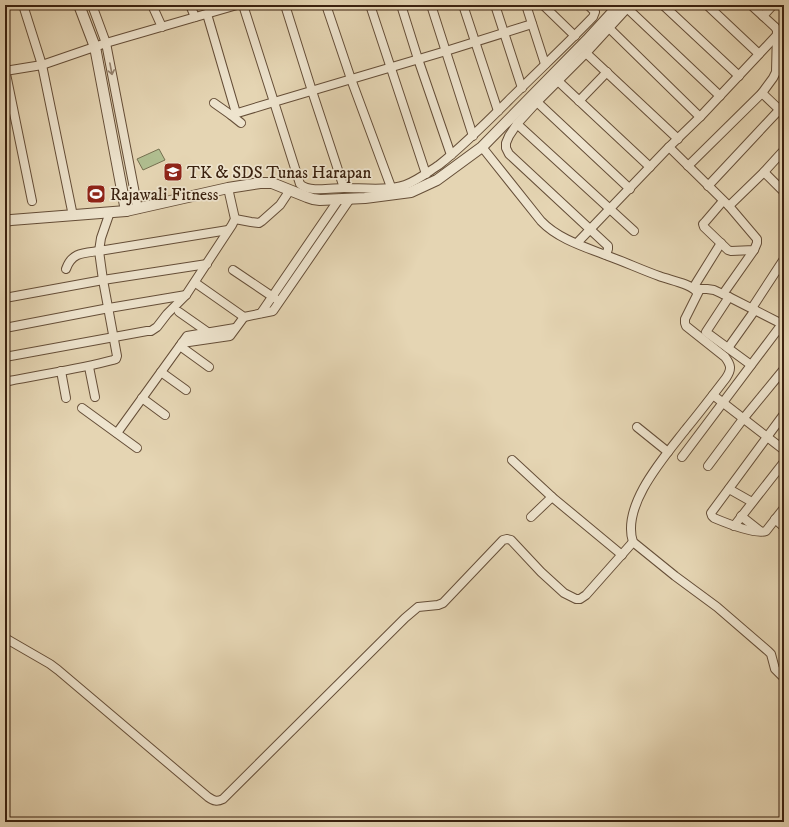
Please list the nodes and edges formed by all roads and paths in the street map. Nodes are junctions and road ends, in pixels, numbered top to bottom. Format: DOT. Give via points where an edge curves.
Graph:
graph roads {
  1 [pos="23,5"];
  2 [pos="79,5"];
  3 [pos="92,5"];
  4 [pos="152,5"];
  5 [pos="190,5"];
  6 [pos="237,5"];
  7 [pos="242,5"];
  8 [pos="285,5"];
  9 [pos="326,5"];
  10 [pos="370,5"];
  11 [pos="401,5"];
  12 [pos="431,5"];
  13 [pos="463,5"];
  14 [pos="495,5"];
  15 [pos="526,5"];
  16 [pos="543,5"];
  17 [pos="663,5"];
  18 [pos="707,5"];
  19 [pos="750,5"];
  20 [pos="773,5"];
  21 [pos="625,6"];
  22 [pos="591,8"];
  23 [pos="207,14"];
  24 [pos="763,16"];
  25 [pos="195,17"];
  26 [pos="532,24"];
  27 [pos="162,27"];
  28 [pos="609,28"];
  29 [pos="504,32"];
  30 [pos="777,35"];
  31 [pos="575,36"];
  32 [pos="475,42"];
  33 [pos="106,43"];
  34 [pos="96,47"];
  35 [pos="446,51"];
  36 [pos="586,53"];
  37 [pos="759,54"];
  38 [pos="418,59"];
  39 [pos="570,63"];
  40 [pos="42,64"];
  41 [pos="545,64"];
  42 [pos="391,67"];
  43 [pos="5,70"];
  44 [pos="607,72"];
  45 [pos="739,76"];
  46 [pos="351,79"];
  47 [pos="558,80"];
  48 [pos="522,88"];
  49 [pos="312,91"];
  50 [pos="762,92"];
  51 [pos="720,96"];
  52 [pos="579,101"];
  53 [pos="274,102"];
  54 [pos="537,102"];
  55 [pos="214,103"];
  56 [pos="498,111"];
  57 [pos="782,112"];
  58 [pos="234,114"];
  59 [pos="700,117"];
  60 [pos="241,122"];
  61 [pos="517,124"];
  62 [pos="473,136"];
  63 [pos="678,139"];
  64 [pos="482,147"];
  65 [pos="669,147"];
  66 [pos="784,152"];
  67 [pos="451,155"];
  68 [pos="688,166"];
  69 [pos="650,167"];
  70 [pos="764,172"];
  71 [pos="426,174"];
  72 [pos="708,186"];
  73 [pos="391,187"];
  74 [pos="228,188"];
  75 [pos="344,188"];
  76 [pos="630,189"];
  77 [pos="290,190"];
  78 [pos="784,192"];
  79 [pos="339,199"];
  80 [pos="350,199"];
  81 [pos="32,201"];
  82 [pos="726,203"];
  83 [pos="138,209"];
  84 [pos="609,209"];
  85 [pos="72,211"];
  86 [pos="126,211"];
  87 [pos="110,212"];
  88 [pos="235,219"];
  89 [pos="5,221"];
  90 [pos="228,230"];
  91 [pos="590,230"];
  92 [pos="634,231"];
  93 [pos="577,243"];
  94 [pos="721,243"];
  95 [pos="754,250"];
  96 [pos="99,252"];
  97 [pos="606,255"];
  98 [pos="784,259"];
  99 [pos="207,264"];
  100 [pos="66,269"];
  101 [pos="233,270"];
  102 [pos="103,280"];
  103 [pos="197,284"];
  104 [pos="696,288"];
  105 [pos="186,295"];
  106 [pos="726,295"];
  107 [pos="5,298"];
  108 [pos="276,299"];
  109 [pos="109,308"];
  110 [pos="753,309"];
  111 [pos="179,312"];
  112 [pos="244,317"];
  113 [pos="783,325"];
  114 [pos="5,328"];
  115 [pos="235,328"];
  116 [pos="706,332"];
  117 [pos="209,333"];
  118 [pos="113,337"];
  119 [pos="706,342"];
  120 [pos="181,345"];
  121 [pos="728,348"];
  122 [pos="5,357"];
  123 [pos="751,365"];
  124 [pos="88,367"];
  125 [pos="209,367"];
  126 [pos="784,369"];
  127 [pos="61,371"];
  128 [pos="161,372"];
  129 [pos="5,380"];
  130 [pos="186,390"];
  131 [pos="713,396"];
  132 [pos="95,397"];
  133 [pos="66,398"];
  134 [pos="142,398"];
  135 [pos="722,403"];
  136 [pos="82,408"];
  137 [pos="784,414"];
  138 [pos="165,415"];
  139 [pos="743,420"];
  140 [pos="637,427"];
  141 [pos="117,433"];
  142 [pos="767,437"];
  143 [pos="137,448"];
  144 [pos="784,450"];
  145 [pos="668,452"];
  146 [pos="682,457"];
  147 [pos="512,460"];
  148 [pos="784,462"];
  149 [pos="708,466"];
  150 [pos="729,489"];
  151 [pos="552,496"];
  152 [pos="752,502"];
  153 [pos="784,508"];
  154 [pos="741,516"];
  155 [pos="531,517"];
  156 [pos="775,519"];
  157 [pos="734,526"];
  158 [pos="784,527"];
  159 [pos="762,532"];
  160 [pos="633,542"];
  161 [pos="622,555"];
  162 [pos="5,638"];
  163 [pos="784,678"];
  1 -- 40 [label="street"];
  2 -- 34 [label="street"];
  3 -- 33 [label="street"];
  4 -- 27 [label="street"];
  5 -- 25 [label="street"];
  6 -- 23 [label="street"];
  7 -- 53 [label="street"];
  8 -- 49 [label="street"];
  9 -- 46 [label="street"];
  10 -- 42 [label="street"];
  11 -- 38 [label="street"];
  12 -- 35 [label="street"];
  13 -- 32 [label="street"];
  14 -- 29 [label="street"];
  15 -- 26 [label="street"];
  16 -- 31 [label="street"];
  17 -- 45 [label="street"];
  18 -- 37 [label="street"];
  19 -- 24 [label="street"];
  20 -- 24 [label="street"];
  21 -- 28 [label="street"];
  21 -- 39 [label="street"];
  21 -- 51 [label="street"];
  22 -- 31 [label="street" via="593,17"];
  23 -- 25 [label="street"];
  23 -- 58 [label="street"];
  24 -- 30 [label="street" via="776,28"];
  25 -- 27 [label="street"];
  26 -- 29 [label="street"];
  26 -- 41 [label="street"];
  27 -- 33 [label="street"];
  28 -- 36 [label="street"];
  28 -- 59 [label="street"];
  29 -- 32 [label="street"];
  29 -- 48 [label="street"];
  30 -- 37 [label="street"];
  30 -- 50 [label="street" via="776,72"];
  31 -- 41 [label="street"];
  32 -- 35 [label="street"];
  32 -- 56 [label="street"];
  33 -- 34 [label="street"];
  33 -- 83 [label="street, one-way"];
  34 -- 40 [label="street"];
  34 -- 86 [label="street"];
  35 -- 38 [label="street"];
  35 -- 62 [label="street"];
  36 -- 39 [label="street"];
  36 -- 44 [label="street"];
  37 -- 45 [label="street"];
  38 -- 42 [label="street"];
  38 -- 67 [label="street"];
  39 -- 47 [label="street"];
  39 -- 64 [label="street"];
  40 -- 43 [label="street"];
  40 -- 85 [label="street"];
  41 -- 48 [label="street"];
  42 -- 46 [label="street"];
  42 -- 71 [label="street"];
  43 -- 81 [label="street"];
  44 -- 52 [label="street"];
  44 -- 63 [label="street"];
  45 -- 51 [label="street"];
  46 -- 49 [label="street"];
  46 -- 73 [label="street"];
  47 -- 52 [label="street"];
  47 -- 54 [label="street"];
  48 -- 56 [label="street"];
  49 -- 53 [label="street"];
  49 -- 75 [label="street"];
  50 -- 57 [label="street"];
  50 -- 68 [label="street"];
  51 -- 59 [label="street"];
  52 -- 69 [label="street"];
  53 -- 58 [label="street"];
  53 -- 75 [label="street" via="300,184 310,189"];
  54 -- 61 [label="street"];
  54 -- 76 [label="street"];
  55 -- 58 [label="street"];
  56 -- 62 [label="street"];
  57 -- 72 [label="street"];
  58 -- 60 [label="street"];
  59 -- 63 [label="street"];
  61 -- 84 [label="street"];
  61 -- 91 [label="street" via="506,143 509,154"];
  62 -- 67 [label="street"];
  63 -- 65 [label="street"];
  64 -- 80 [label="street" via="437,180 411,192"];
  64 -- 93 [label="street" via="545,226"];
  65 -- 68 [label="street"];
  65 -- 69 [label="street"];
  66 -- 70 [label="street"];
  67 -- 71 [label="street"];
  68 -- 72 [label="street"];
  69 -- 76 [label="street"];
  70 -- 78 [label="street"];
  70 -- 82 [label="street"];
  71 -- 73 [label="street" via="407,184"];
  72 -- 82 [label="street"];
  73 -- 75 [label="street"];
  74 -- 77 [label="street" via="272,183"];
  74 -- 83 [label="street"];
  74 -- 88 [label="street"];
  76 -- 84 [label="street"];
  77 -- 79 [label="street" via="313,199"];
  77 -- 88 [label="street" via="280,205 262,221 258,223"];
  79 -- 80 [label="street"];
  79 -- 108 [label="street"];
  80 -- 108 [label="street"];
  82 -- 94 [label="street" via="703,224"];
  82 -- 95 [label="street" via="757,239"];
  83 -- 86 [label="street"];
  84 -- 91 [label="street"];
  84 -- 92 [label="street"];
  86 -- 87 [label="street"];
  87 -- 89 [label="street"];
  87 -- 96 [label="street"];
  88 -- 90 [label="street"];
  90 -- 96 [label="street"];
  90 -- 99 [label="street"];
  91 -- 93 [label="street"];
  91 -- 97 [label="street" via="608,246"];
  93 -- 97 [label="street"];
  94 -- 95 [label="street" via="731,251"];
  94 -- 104 [label="street"];
  95 -- 106 [label="street"];
  96 -- 100 [label="street" via="78,254 68,262"];
  96 -- 102 [label="street"];
  97 -- 104 [label="street"];
  98 -- 110 [label="street"];
  99 -- 102 [label="street"];
  99 -- 105 [label="street"];
  101 -- 108 [label="street"];
  102 -- 107 [label="street"];
  102 -- 109 [label="street"];
  103 -- 112 [label="street"];
  104 -- 106 [label="street" via="707,288"];
  104 -- 119 [label="street" via="684,321 686,326"];
  105 -- 109 [label="street"];
  105 -- 118 [label="street" via="151,331"];
  106 -- 110 [label="street"];
  106 -- 116 [label="street"];
  108 -- 112 [label="street" via="261,313"];
  109 -- 114 [label="street"];
  109 -- 118 [label="street"];
  110 -- 113 [label="street"];
  110 -- 121 [label="street"];
  111 -- 117 [label="street"];
  112 -- 115 [label="street"];
  113 -- 123 [label="street"];
  115 -- 117 [label="street"];
  115 -- 120 [label="street" via="230,336"];
  116 -- 119 [label="street"];
  116 -- 121 [label="street"];
  117 -- 120 [label="street" via="187,336"];
  118 -- 122 [label="street"];
  118 -- 124 [label="street" via="116,359"];
  119 -- 131 [label="street" via="725,357 730,367 730,372"];
  120 -- 125 [label="street"];
  120 -- 128 [label="street"];
  121 -- 123 [label="street"];
  123 -- 135 [label="street"];
  124 -- 127 [label="street"];
  124 -- 132 [label="street"];
  126 -- 139 [label="street"];
  127 -- 129 [label="street"];
  127 -- 133 [label="street"];
  128 -- 130 [label="street"];
  128 -- 134 [label="street"];
  131 -- 135 [label="street"];
  131 -- 145 [label="street"];
  134 -- 138 [label="street"];
  134 -- 141 [label="street"];
  135 -- 139 [label="street"];
  135 -- 146 [label="street"];
  136 -- 141 [label="street"];
  137 -- 142 [label="street"];
  139 -- 142 [label="street"];
  139 -- 149 [label="street"];
  140 -- 145 [label="street"];
  141 -- 143 [label="street"];
  142 -- 144 [label="street"];
  142 -- 150 [label="street"];
  145 -- 160 [label="street" via="639,496 631,523"];
  147 -- 151 [label="street"];
  148 -- 152 [label="street"];
  150 -- 152 [label="street"];
  150 -- 157 [label="street" via="711,513 714,518"];
  151 -- 155 [label="street"];
  151 -- 161 [label="street"];
  152 -- 154 [label="street"];
  153 -- 156 [label="street"];
  154 -- 157 [label="street"];
  154 -- 159 [label="street"];
  156 -- 158 [label="street"];
  156 -- 159 [label="street" via="766,531"];
  157 -- 159 [label="street"];
  160 -- 161 [label="street"];
  160 -- 163 [label="street" via="717,607 768,651 775,669"];
  161 -- 162 [label="street" via="586,595 576,599 564,593 511,540 503,540 443,603 418,607 405,618 223,798 217,801 208,797 58,670"];
}
